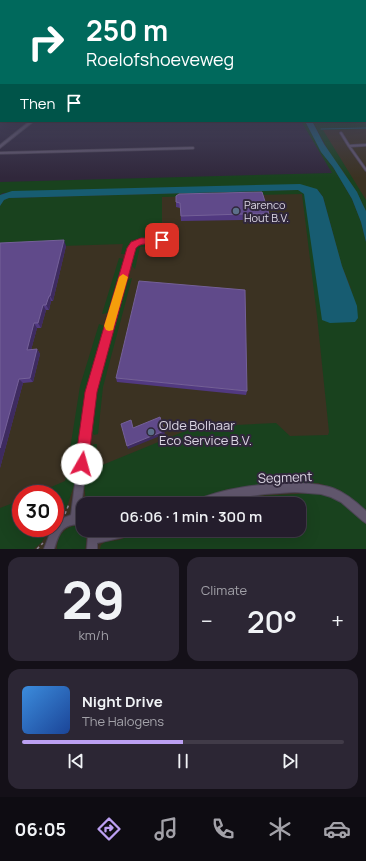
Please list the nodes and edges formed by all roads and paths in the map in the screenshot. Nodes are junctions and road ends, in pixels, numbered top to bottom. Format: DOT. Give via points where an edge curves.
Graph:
graph roads {
  1 [pos="25,127"];
  2 [pos="341,133"];
  3 [pos="366,145"];
  4 [pos="0,146"];
  5 [pos="349,146"];
  6 [pos="193,148"];
  7 [pos="0,153"];
  8 [pos="366,170"];
  9 [pos="162,240"];
  10 [pos="81,497"];
  11 [pos="217,497"];
  12 [pos="366,518"];
  13 [pos="76,519"];
  14 [pos="47,545"];
  15 [pos="37,549"];
  1 -- 4 [label="street"];
  2 -- 5 [label="lane"];
  3 -- 5 [label="lane"];
  5 -- 8 [label="lane"];
  6 -- 7 [label="lane"];
  9 -- 10 [label="street" via="141,241 132,248 91,392"];
  11 -- 12 [label="street, Segment" via="238,492 321,488 342,498"];
  13 -- 14 [label="street" via="66,520"];
  14 -- 15 [label="path"];
}
